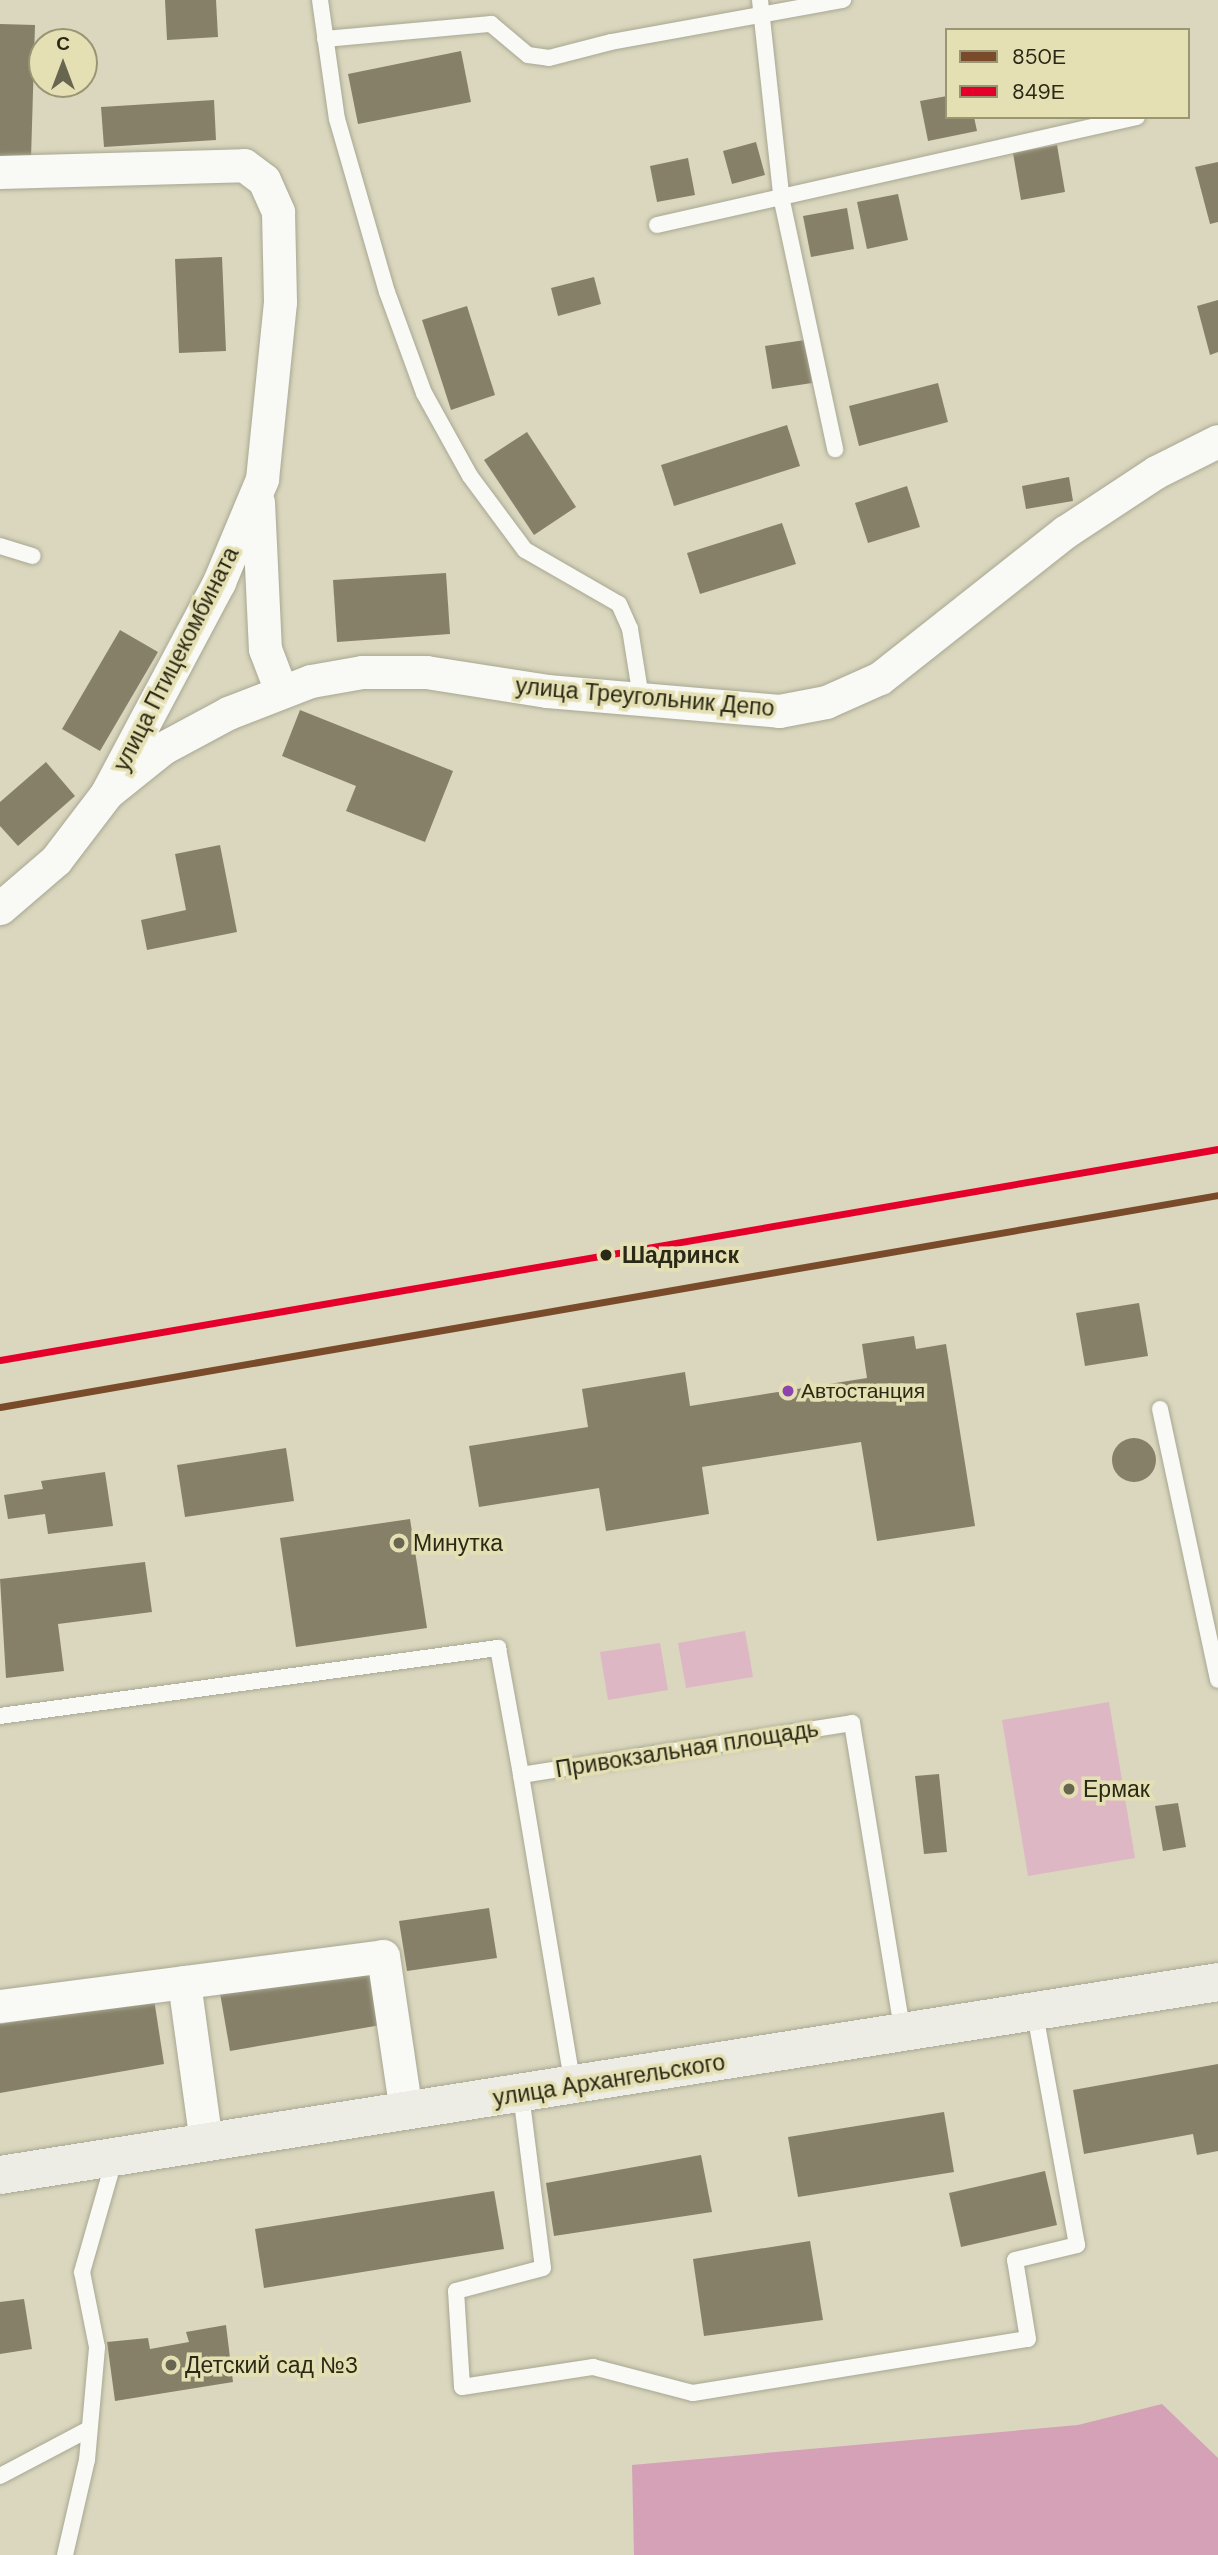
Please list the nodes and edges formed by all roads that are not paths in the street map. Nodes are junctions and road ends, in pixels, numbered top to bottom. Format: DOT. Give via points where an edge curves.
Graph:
graph roads {
  1 [pos="320,0"];
  2 [pos="843,0"];
  3 [pos="760,8"];
  4 [pos="326,39"];
  5 [pos="1130,119"];
  6 [pos="0,172"];
  7 [pos="782,201"];
  8 [pos="657,225"];
  9 [pos="1218,441"];
  10 [pos="835,449"];
  11 [pos="258,489"];
  12 [pos="0,546"];
  13 [pos="33,556"];
  14 [pos="281,691"];
  15 [pos="641,698"];
  16 [pos="107,793"];
  17 [pos="0,908"];
  18 [pos="1160,1409"];
  19 [pos="1218,1680"];
  20 [pos="0,1716"];
  21 [pos="521,1775"];
  22 [pos="184,1982"];
  23 [pos="1218,1982"];
  24 [pos="0,2006"];
  25 [pos="1035,2014"];
  26 [pos="903,2035"];
  27 [pos="573,2086"];
  28 [pos="521,2094"];
  29 [pos="406,2112"];
  30 [pos="206,2143"];
  31 [pos="115,2157"];
  32 [pos="0,2175"];
  33 [pos="89,2429"];
  34 [pos="0,2476"];
  35 [pos="65,2555"];
  1 -- 4 [label="lane"];
  2 -- 3 [label="lane"];
  3 -- 4 [label="lane" via="549,58 528,55 491,23"];
  3 -- 7 [label="lane"];
  4 -- 15 [label="lane" via="337,119 387,292 424,393 470,476 525,550 619,604 630,629"];
  5 -- 7 [label="lane"];
  6 -- 11 [label="street, улица Птицекомбината" via="244,165 264,180 278,212 280,302"];
  7 -- 8 [label="lane"];
  7 -- 10 [label="lane"];
  9 -- 15 [label="street, улица Треугольник Депо" via="1156,472 1065,532 880,678 826,702 779,711"];
  11 -- 14 [label="street" via="265,649"];
  11 -- 16 [label="street, улица Птицекомбината" via="219,582"];
  12 -- 13 [label="lane"];
  14 -- 15 [label="street, улица Треугольник Депо" via="362,672 426,672 547,691"];
  14 -- 16 [label="street, улица Треугольник Депо" via="163,748"];
  16 -- 17 [label="street, улица Птицекомбината" via="56,860"];
  18 -- 19 [label="lane"];
  20 -- 21 [label="lane" via="498,1648"];
  21 -- 26 [label="lane, Привокзальная площадь" via="852,1724"];
  21 -- 27 [label="lane"];
  22 -- 24 [label="street"];
  22 -- 29 [label="street" via="383,1956"];
  22 -- 30 [label="street"];
  23 -- 25 [label="street, улица Архангельского"];
  25 -- 26 [label="street, улица Архангельского"];
  25 -- 28 [label="lane" via="1077,2245 1015,2260 1028,2339 692,2393 593,2367 462,2387 456,2291 543,2268"];
  26 -- 27 [label="street, улица Архангельского"];
  27 -- 28 [label="street, улица Архангельского"];
  28 -- 29 [label="street, улица Архангельского"];
  29 -- 30 [label="street, улица Архангельского"];
  30 -- 31 [label="street, улица Архангельского"];
  31 -- 32 [label="street, улица Архангельского"];
  31 -- 33 [label="lane" via="82,2272 97,2347"];
  33 -- 34 [label="lane"];
  33 -- 35 [label="lane"];
}
